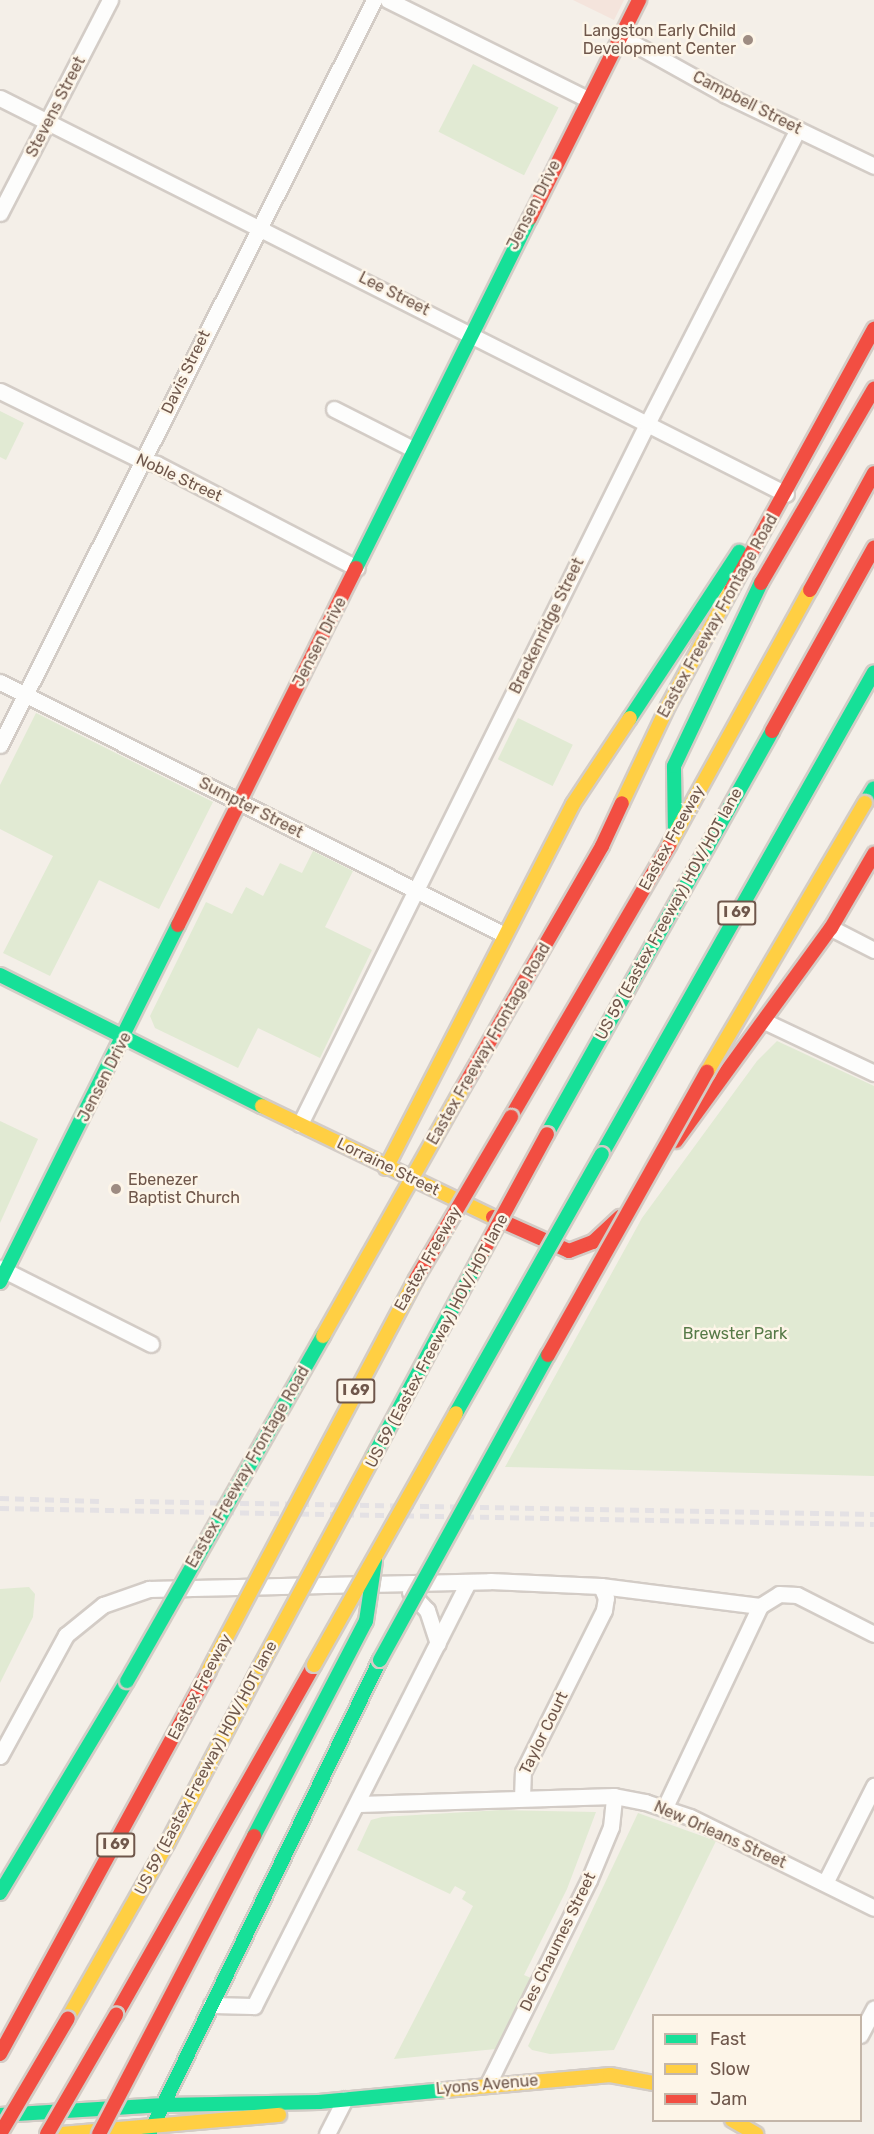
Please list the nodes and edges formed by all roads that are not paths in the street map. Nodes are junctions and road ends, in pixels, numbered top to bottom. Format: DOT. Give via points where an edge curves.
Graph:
graph roads {
  1 [pos="110,0"];
  2 [pos="374,0"];
  3 [pos="388,0"];
  4 [pos="639,0"];
  5 [pos="622,37"];
  6 [pos="0,98"];
  7 [pos="587,99"];
  8 [pos="48,122"];
  9 [pos="798,129"];
  10 [pos="874,166"];
  11 [pos="0,213"];
  12 [pos="260,227"];
  13 [pos="874,329"];
  14 [pos="470,333"];
  15 [pos="874,389"];
  16 [pos="0,391"];
  17 [pos="334,409"];
  18 [pos="647,424"];
  19 [pos="413,449"];
  20 [pos="143,462"];
  21 [pos="874,473"];
  22 [pos="786,494"];
  23 [pos="874,548"];
  24 [pos="357,568"];
  25 [pos="874,672"];
  26 [pos="0,682"];
  27 [pos="25,695"];
  28 [pos="0,745"];
  29 [pos="874,788"];
  30 [pos="237,801"];
  31 [pos="675,835"];
  32 [pos="874,854"];
  33 [pos="417,890"];
  34 [pos="831,928"];
  35 [pos="503,934"];
  36 [pos="874,950"];
  37 [pos="0,975"];
  38 [pos="764,1021"];
  39 [pos="125,1038"];
  40 [pos="874,1073"];
  41 [pos="300,1124"];
  42 [pos="386,1168"];
  43 [pos="2,1274"];
  44 [pos="152,1344"];
  45 [pos="375,1561"];
  46 [pos="468,1583"];
  47 [pos="402,1584"];
  48 [pos="602,1586"];
  49 [pos="760,1606"];
  50 [pos="874,1634"];
  51 [pos="438,1643"];
  52 [pos="0,1756"];
  53 [pos="874,1786"];
  54 [pos="614,1796"];
  55 [pos="522,1798"];
  56 [pos="359,1804"];
  57 [pos="665,1807"];
  58 [pos="825,1883"];
  59 [pos="0,1893"];
  60 [pos="874,1908"];
  61 [pos="211,2005"];
  62 [pos="874,2011"];
  63 [pos="862,2033"];
  64 [pos="0,2054"];
  65 [pos="652,2083"];
  66 [pos="488,2084"];
  67 [pos="345,2099"];
  68 [pos="319,2102"];
  69 [pos="164,2105"];
  70 [pos="0,2115"];
  71 [pos="734,2122"];
  72 [pos="151,2131"];
  73 [pos="0,2134"];
  74 [pos="47,2134"];
  75 [pos="60,2134"];
  76 [pos="99,2134"];
  77 [pos="327,2134"];
  78 [pos="756,2134"];
  1 -- 8 [label="street, Stevens Street"];
  2 -- 12 [label="street, Davis Street"];
  3 -- 7 [label="street"];
  4 -- 5 [label="main road, Jensen Drive"];
  5 -- 7 [label="main road, Jensen Drive"];
  5 -- 9 [label="street, Campbell Street"];
  6 -- 8 [label="street, Lee Street"];
  7 -- 14 [label="main road, Jensen Drive"];
  8 -- 11 [label="street, Stevens Street"];
  8 -- 12 [label="street, Lee Street"];
  9 -- 10 [label="street, Campbell Street"];
  9 -- 18 [label="street, Brackenridge Street"];
  12 -- 14 [label="street, Lee Street"];
  12 -- 20 [label="street, Davis Street"];
  13 -- 22 [label="main road, Eastex Freeway Frontage Road"];
  14 -- 18 [label="street, Lee Street"];
  14 -- 19 [label="main road, Jensen Drive"];
  15 -- 31 [label="main road" via="758,588 708,688 674,766"];
  16 -- 20 [label="street, Noble Street"];
  17 -- 19 [label="street"];
  18 -- 22 [label="street, Lee Street"];
  18 -- 33 [label="street, Brackenridge Street"];
  19 -- 24 [label="main road, Jensen Drive"];
  20 -- 24 [label="street, Noble Street" via="157,464"];
  20 -- 27 [label="street, Davis Street"];
  21 -- 31 [label="main road, Eastex Freeway / I 69"];
  22 -- 35 [label="main road" via="764,513 606,751"];
  22 -- 59 [label="main road, Eastex Freeway Frontage Road, bridge" via="668,705 602,846 127,1681"];
  23 -- 73 [label="main road, US 59 (Eastex Freeway) HOV/HOT lane, bridge" via="547,1134 167,1844"];
  24 -- 30 [label="main road, Jensen Drive"];
  25 -- 45 [label="main road, I 69, bridge"];
  26 -- 27 [label="street, Sumpter Street"];
  27 -- 28 [label="street, Davis Street"];
  27 -- 30 [label="street, Sumpter Street"];
  29 -- 61 [label="main road, bridge" via="628,1208 380,1660"];
  30 -- 33 [label="street, Sumpter Street"];
  30 -- 39 [label="main road, Jensen Drive"];
  31 -- 64 [label="main road, Eastex Freeway / I 69, bridge" via="422,1267"];
  32 -- 34 [label="main road, Lorraine Street"];
  33 -- 35 [label="street, Sumpter Street"];
  33 -- 41 [label="street, Brackenridge Street"];
  34 -- 36 [label="street"];
  34 -- 38 [label="main road, Lorraine Street"];
  35 -- 42 [label="main road"];
  37 -- 39 [label="main road, Lorraine Street"];
  38 -- 40 [label="street"];
  38 -- 42 [label="main road, Lorraine Street" via="618,1220 579,1249 568,1251"];
  39 -- 41 [label="main road, Lorraine Street"];
  39 -- 43 [label="main road, Jensen Drive"];
  41 -- 42 [label="main road, Lorraine Street"];
  43 -- 44 [label="street"];
  45 -- 74 [label="main road, I 69, bridge"];
  45 -- 76 [label="main road, bridge" via="366,1621"];
  46 -- 47 [label="street, Eastex Freeway Frontage Road"];
  46 -- 48 [label="street"];
  46 -- 51 [label="street"];
  47 -- 51 [label="street" via="427,1610"];
  47 -- 52 [label="street, Eastex Freeway Frontage Road" via="149,1589 103,1605 66,1635"];
  48 -- 49 [label="street"];
  48 -- 55 [label="street, Taylor Court" via="604,1610 523,1772"];
  49 -- 50 [label="street" via="778,1593 797,1595"];
  49 -- 57 [label="street"];
  51 -- 56 [label="street"];
  53 -- 58 [label="street"];
  54 -- 55 [label="street, New Orleans Street"];
  54 -- 57 [label="street, New Orleans Street"];
  54 -- 66 [label="street, Des Chaumes Street" via="611,1827 589,1880"];
  55 -- 56 [label="street, Taylor Court"];
  56 -- 61 [label="street" via="254,2006"];
  57 -- 58 [label="street, New Orleans Street"];
  58 -- 60 [label="street, New Orleans Street"];
  61 -- 69 [label="main road"];
  62 -- 63 [label="street"];
  65 -- 66 [label="main road, Lyons Avenue" via="610,2075"];
  66 -- 67 [label="main road, Lyons Avenue"];
  67 -- 68 [label="main road, Lyons Avenue"];
  67 -- 77 [label="street"];
  68 -- 69 [label="main road, Lyons Avenue"];
  68 -- 72 [label="main road, Lyons Avenue" via="283,2114"];
  69 -- 70 [label="main road, Lyons Avenue"];
  69 -- 72 [label="main road"];
  71 -- 78 [label="main road"];
  72 -- 75 [label="main road, Lyons Avenue"];
}
